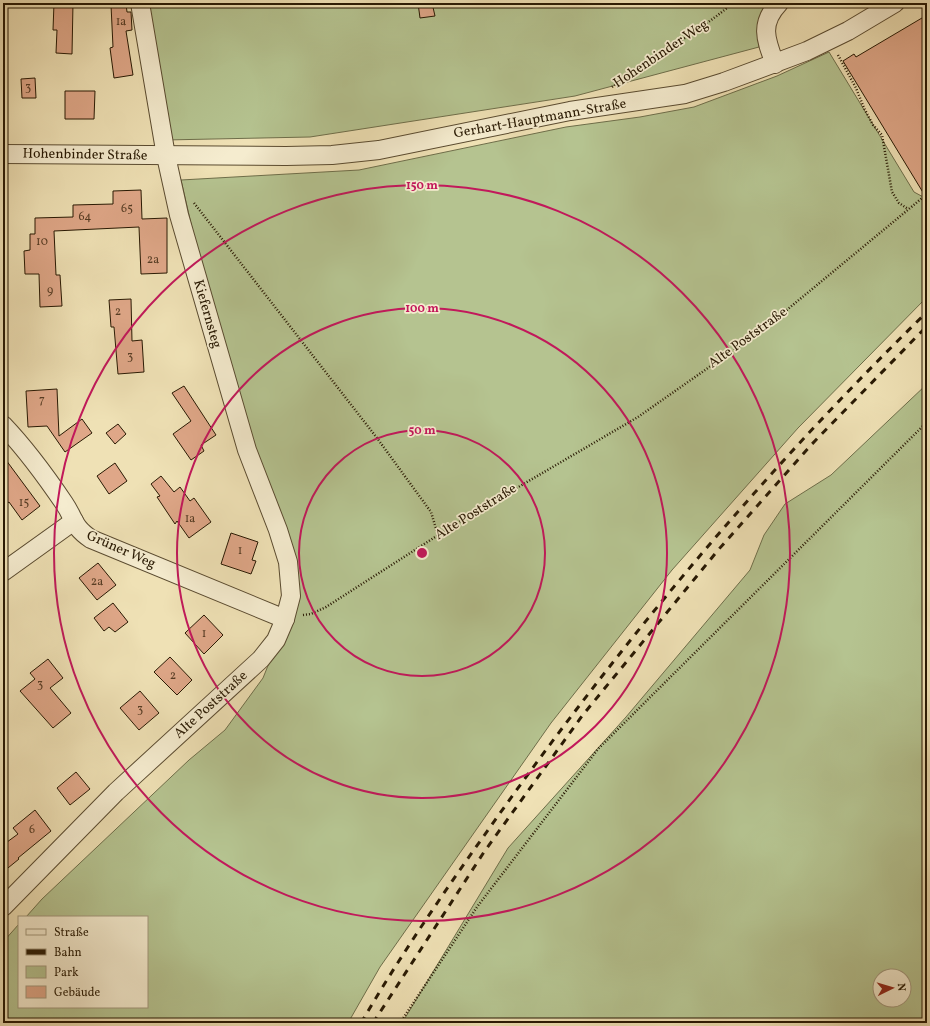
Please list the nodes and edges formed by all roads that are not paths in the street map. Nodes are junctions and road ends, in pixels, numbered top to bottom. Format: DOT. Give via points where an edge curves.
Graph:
graph roads {
  1 [pos="140,3"];
  2 [pos="779,3"];
  3 [pos="895,3"];
  4 [pos="775,64"];
  5 [pos="3,154"];
  6 [pos="166,156"];
  7 [pos="3,425"];
  8 [pos="74,521"];
  9 [pos="3,572"];
  10 [pos="285,618"];
  11 [pos="3,907"];
  1 -- 6 [label="street, Kiefernsteg"];
  2 -- 4 [label="street" via="765,25"];
  3 -- 4 [label="street, Gerhart-Hauptmann-Straße" via="807,51"];
  4 -- 6 [label="street, Gerhart-Hauptmann-Straße" via="685,94 562,113 379,150 301,156"];
  5 -- 6 [label="street, Hohenbinder Straße"];
  6 -- 10 [label="street, Kiefernsteg" via="182,229 247,450 288,562 291,596"];
  7 -- 8 [label="street, Grüner Weg" via="25,448"];
  8 -- 9 [label="street"];
  8 -- 10 [label="street, Grüner Weg" via="79,531 91,539"];
  10 -- 11 [label="street, Alte Poststraße" via="276,640 261,659 116,792"];
}
